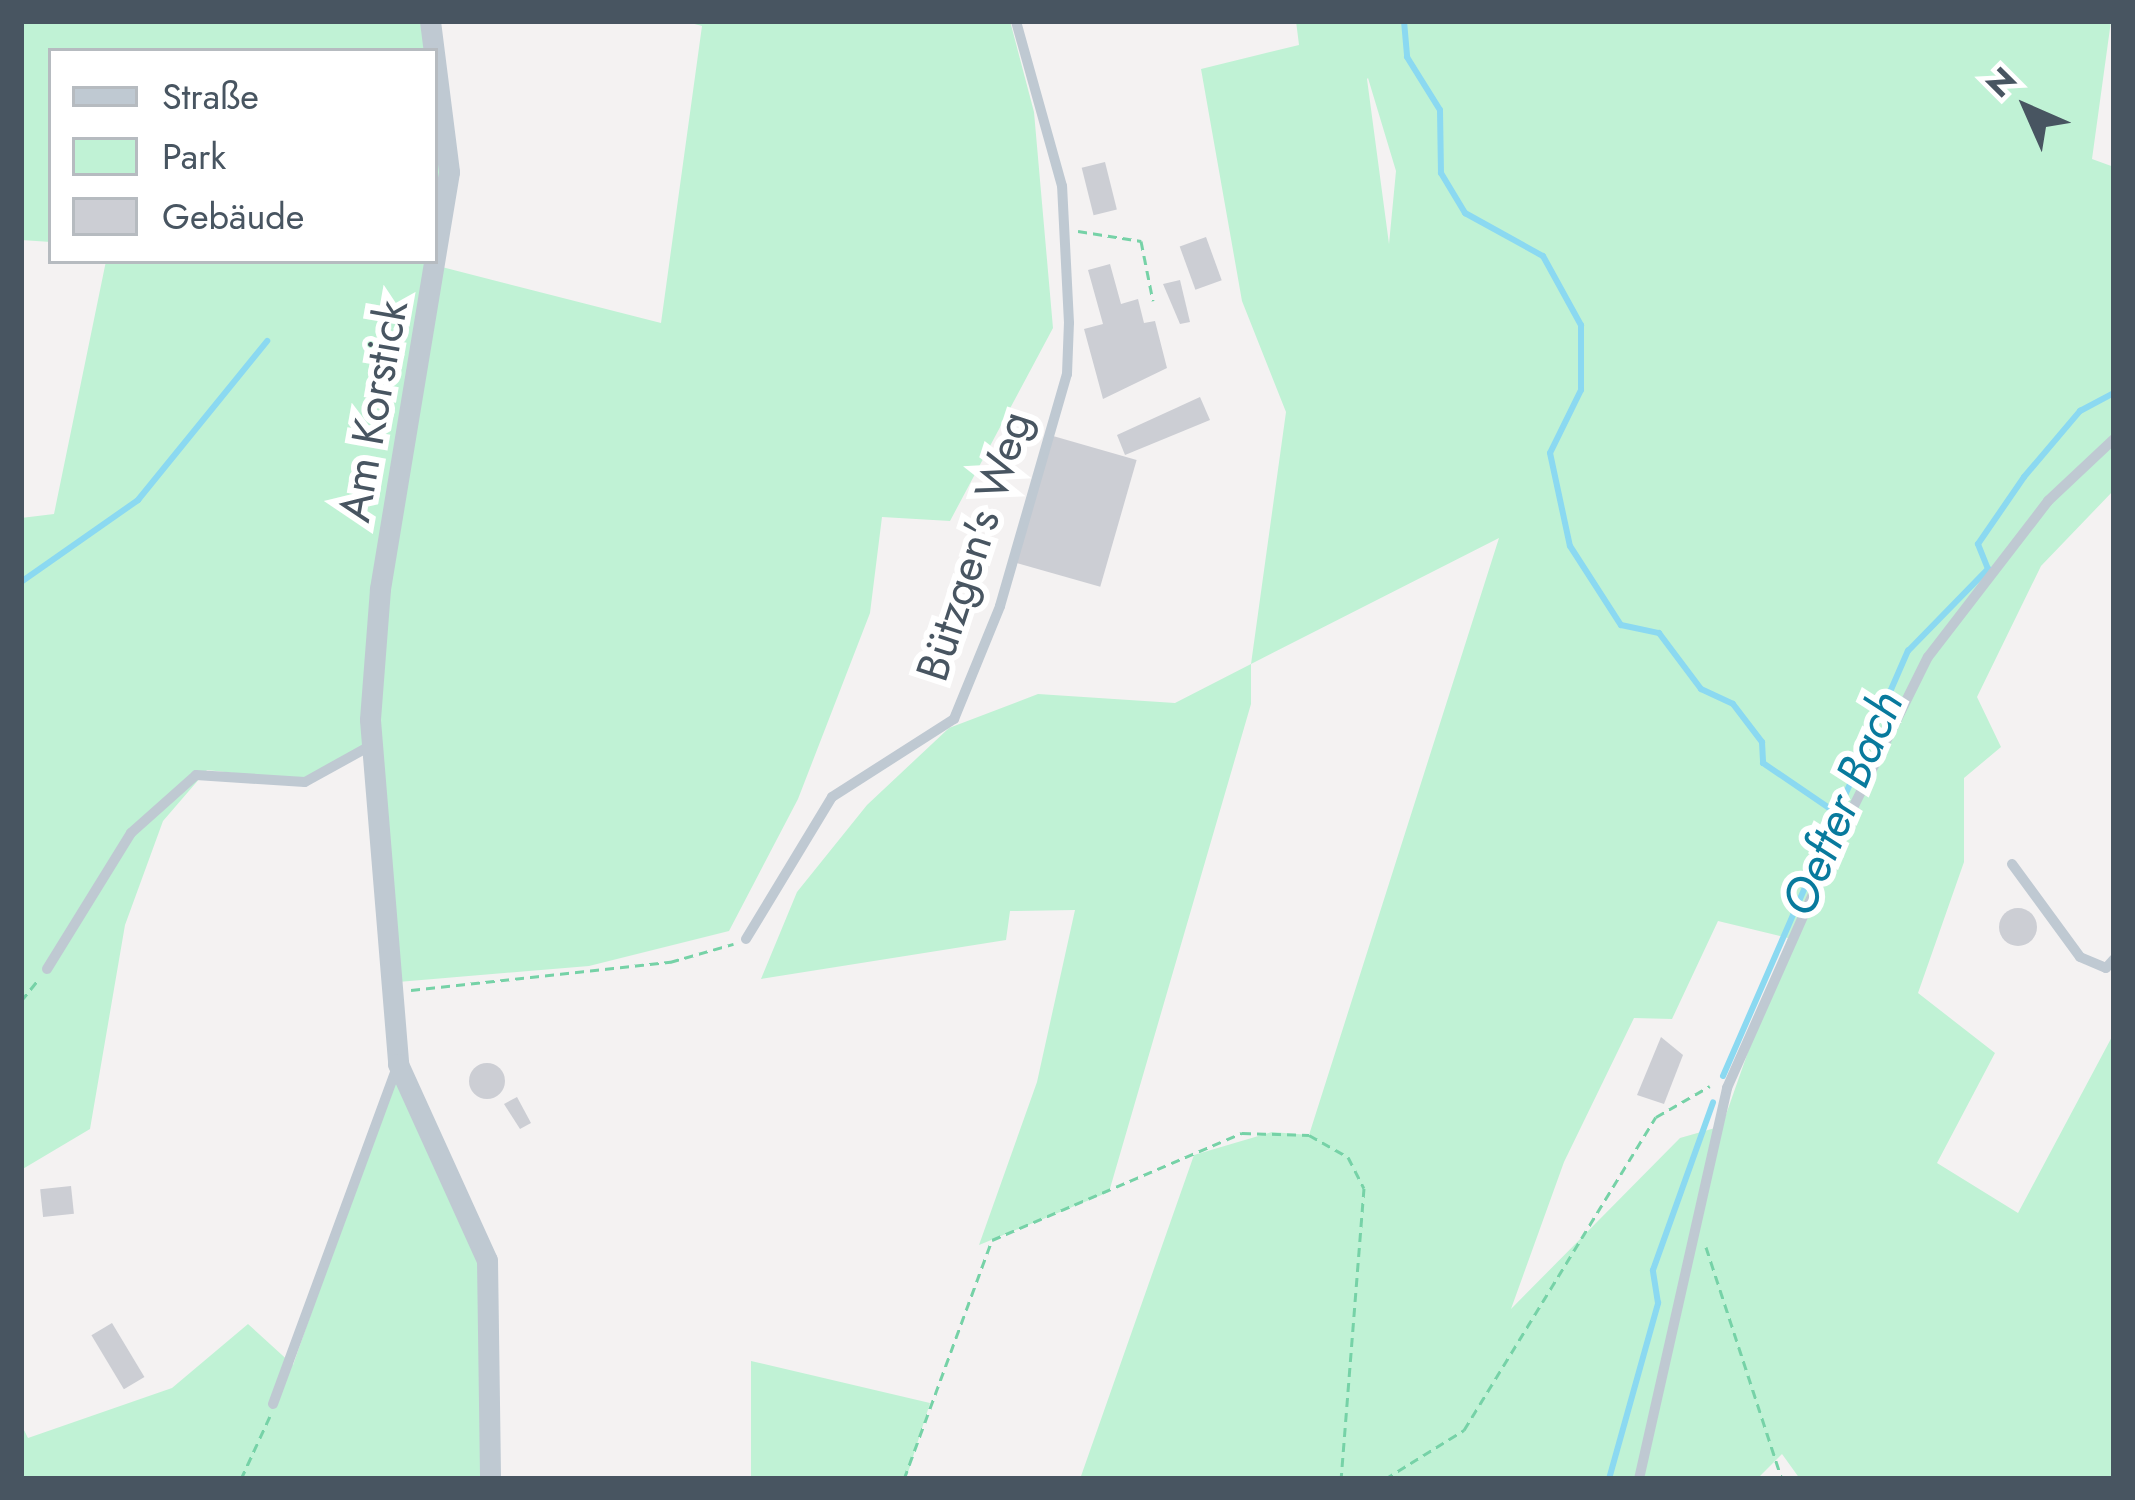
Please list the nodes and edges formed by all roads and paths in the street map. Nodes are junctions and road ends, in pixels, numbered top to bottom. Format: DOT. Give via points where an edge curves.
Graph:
graph roads {
  1 [pos="1016,21"];
  2 [pos="438,85"];
  3 [pos="1064,231"];
  4 [pos="438,238"];
  5 [pos="434,264"];
  6 [pos="1153,302"];
  7 [pos="2114,439"];
  8 [pos="372,745"];
  9 [pos="2012,864"];
  10 [pos="746,939"];
  11 [pos="2114,959"];
  12 [pos="47,969"];
  13 [pos="393,991"];
  14 [pos="21,1001"];
  15 [pos="398,1064"];
  16 [pos="1727,1088"];
  17 [pos="1697,1217"];
  18 [pos="273,1404"];
  19 [pos="241,1479"];
  20 [pos="490,1479"];
  21 [pos="904,1479"];
  22 [pos="1341,1479"];
  23 [pos="1384,1479"];
  24 [pos="1639,1479"];
  25 [pos="1782,1479"];
  1 -- 3 [label="lane, Bützgen's Weg"];
  2 -- 4 [label="street, Am Korstick" via="449,172"];
  3 -- 6 [label="path" via="1142,241"];
  3 -- 10 [label="lane, Bützgen's Weg" via="1067,374 954,719 832,797"];
  5 -- 8 [label="street, Am Korstick" via="380,589"];
  7 -- 16 [label="lane" via="2048,501 1928,657"];
  8 -- 12 [label="lane" via="305,782 196,775 131,833"];
  8 -- 13 [label="street, Am Korstick"];
  9 -- 11 [label="lane" via="2080,957 2106,968"];
  10 -- 13 [label="path" via="670,962"];
  12 -- 14 [label="path"];
  13 -- 15 [label="street, Am Korstick"];
  15 -- 18 [label="lane, Am Korstick"];
  15 -- 20 [label="street, Am Korstick" via="483,1237"];
  16 -- 17 [label="lane"];
  16 -- 23 [label="path" via="1703,1084 1656,1117 1486,1401 1417,1468"];
  17 -- 24 [label="lane"];
  17 -- 25 [label="path"];
  18 -- 19 [label="path"];
  21 -- 22 [label="path" via="992,1240 1242,1133 1309,1135 1348,1157 1364,1188"];
}
